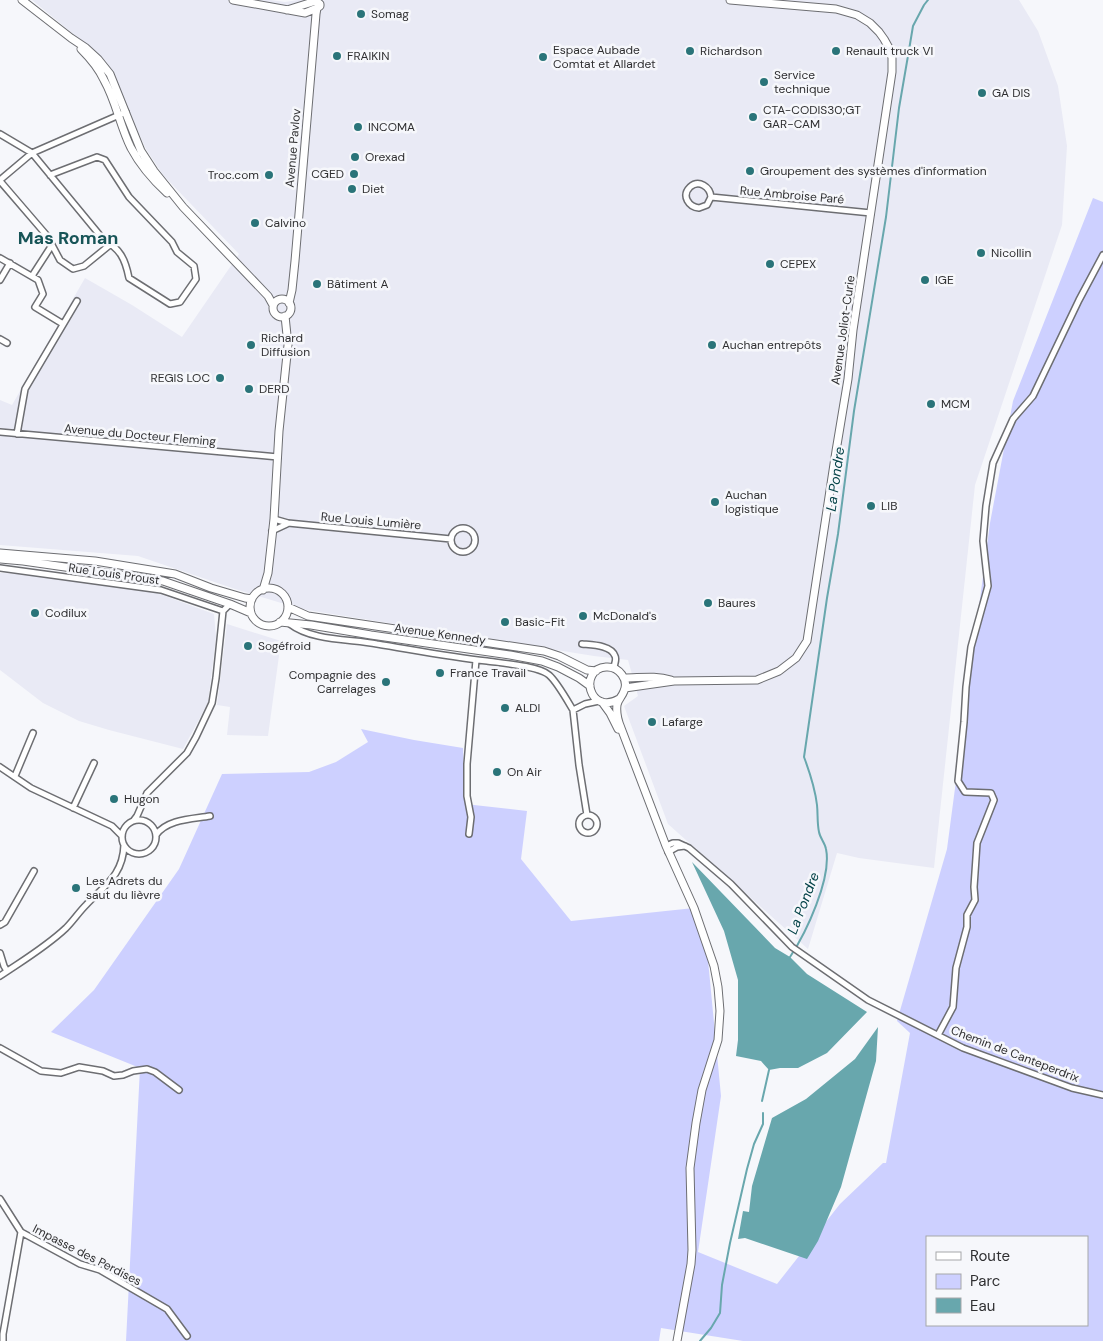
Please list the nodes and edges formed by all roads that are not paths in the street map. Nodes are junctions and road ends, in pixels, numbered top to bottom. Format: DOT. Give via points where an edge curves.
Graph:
graph roads {
  1 [pos="22,0"];
  2 [pos="233,0"];
  3 [pos="730,0"];
  4 [pos="317,5"];
  5 [pos="71,38"];
  6 [pos="126,112"];
  7 [pos="118,116"];
  8 [pos="0,134"];
  9 [pos="32,153"];
  10 [pos="50,175"];
  11 [pos="0,181"];
  12 [pos="711,197"];
  13 [pos="183,207"];
  14 [pos="871,213"];
  15 [pos="111,244"];
  16 [pos="52,245"];
  17 [pos="1103,255"];
  18 [pos="0,258"];
  19 [pos="10,263"];
  20 [pos="32,276"];
  21 [pos="0,280"];
  22 [pos="268,296"];
  23 [pos="77,301"];
  24 [pos="284,301"];
  25 [pos="273,305"];
  26 [pos="282,316"];
  27 [pos="63,324"];
  28 [pos="0,339"];
  29 [pos="7,343"];
  30 [pos="0,432"];
  31 [pos="17,434"];
  32 [pos="278,457"];
  33 [pos="274,518"];
  34 [pos="288,523"];
  35 [pos="272,531"];
  36 [pos="451,540"];
  37 [pos="0,553"];
  38 [pos="0,559"];
  39 [pos="0,568"];
  40 [pos="268,573"];
  41 [pos="263,590"];
  42 [pos="275,590"];
  43 [pos="252,599"];
  44 [pos="230,604"];
  45 [pos="288,607"];
  46 [pos="223,611"];
  47 [pos="251,613"];
  48 [pos="280,622"];
  49 [pos="289,623"];
  50 [pos="582,644"];
  51 [pos="476,660"];
  52 [pos="614,668"];
  53 [pos="596,671"];
  54 [pos="624,678"];
  55 [pos="674,681"];
  56 [pos="625,688"];
  57 [pos="590,689"];
  58 [pos="619,699"];
  59 [pos="600,701"];
  60 [pos="585,704"];
  61 [pos="573,710"];
  62 [pos="34,733"];
  63 [pos="626,739"];
  64 [pos="94,763"];
  65 [pos="0,767"];
  66 [pos="15,776"];
  67 [pos="141,807"];
  68 [pos="73,808"];
  69 [pos="587,815"];
  70 [pos="210,816"];
  71 [pos="134,820"];
  72 [pos="144,821"];
  73 [pos="127,825"];
  74 [pos="112,826"];
  75 [pos="152,826"];
  76 [pos="163,827"];
  77 [pos="469,834"];
  78 [pos="156,835"];
  79 [pos="122,836"];
  80 [pos="124,845"];
  81 [pos="667,849"];
  82 [pos="137,854"];
  83 [pos="120,863"];
  84 [pos="34,871"];
  85 [pos="0,925"];
  86 [pos="0,953"];
  87 [pos="7,971"];
  88 [pos="0,976"];
  89 [pos="938,1035"];
  90 [pos="0,1048"];
  91 [pos="179,1090"];
  92 [pos="1103,1095"];
  93 [pos="0,1199"];
  94 [pos="21,1232"];
  95 [pos="187,1336"];
  96 [pos="3,1341"];
  97 [pos="677,1341"];
  1 -- 5 [label="street"];
  2 -- 4 [label="street" via="305,13"];
  3 -- 14 [label="street, Avenue Joliot-Curie" via="836,9 863,18 884,39 892,58 892,72"];
  4 -- 24 [label="street, Avenue Pavlov" via="292,290"];
  5 -- 6 [label="street" via="98,59 110,74"];
  5 -- 7 [label="street" via="104,80"];
  6 -- 7 [label="street"];
  6 -- 13 [label="street" via="141,151"];
  7 -- 9 [label="street"];
  7 -- 13 [label="street" via="139,162"];
  8 -- 9 [label="street"];
  9 -- 10 [label="street"];
  9 -- 11 [label="street"];
  10 -- 15 [label="street" via="103,239"];
  10 -- 15 [label="street" via="97,156 105,160 129,197 172,242 177,252 194,266 196,279 180,302 170,304 129,278 126,262"];
  11 -- 16 [label="street"];
  12 -- 12 [label="street, Rue Ambroise Paré" via="709,189 698,184 690,187 687,194 691,206 700,208 707,205"];
  12 -- 14 [label="street, Rue Ambroise Paré"];
  13 -- 22 [label="street"];
  14 -- 55 [label="street, Avenue Joliot-Curie" via="807,641 796,658 757,680"];
  15 -- 16 [label="street" via="84,266 73,269 60,260"];
  16 -- 20 [label="street"];
  17 -- 89 [label="street" via="1033,396 1013,419 993,463 983,541 988,586 971,647 958,781 965,792 991,793 994,800 977,843 975,900 967,915 952,1006"];
  18 -- 19 [label="street"];
  19 -- 20 [label="street"];
  19 -- 21 [label="street"];
  20 -- 27 [label="street" via="38,280 43,294 35,307"];
  22 -- 24 [label="street"];
  22 -- 25 [label="street"];
  23 -- 27 [label="street"];
  24 -- 25 [label="street"];
  24 -- 26 [label="street" via="290,310"];
  25 -- 26 [label="street" via="277,316"];
  26 -- 32 [label="street" via="288,345"];
  27 -- 31 [label="street" via="25,389"];
  28 -- 29 [label="street"];
  30 -- 31 [label="street, Avenue du Docteur Fleming"];
  31 -- 32 [label="street, Avenue du Docteur Fleming"];
  32 -- 33 [label="street"];
  33 -- 34 [label="street, Rue Louis Lumière"];
  33 -- 35 [label="street"];
  34 -- 35 [label="street"];
  34 -- 36 [label="street, Rue Louis Lumière"];
  35 -- 40 [label="street"];
  36 -- 36 [label="street" via="454,548 462,552 471,549 475,541 473,533 462,528"];
  37 -- 43 [label="street" via="95,561 175,574"];
  38 -- 44 [label="street" via="163,580"];
  39 -- 46 [label="street, Rue Louis Proust" via="161,590"];
  40 -- 41 [label="street"];
  40 -- 42 [label="street"];
  41 -- 42 [label="street"];
  41 -- 43 [label="street"];
  42 -- 45 [label="street" via="284,596"];
  43 -- 47 [label="street"];
  44 -- 46 [label="street"];
  44 -- 47 [label="street"];
  45 -- 48 [label="street" via="285,618"];
  45 -- 53 [label="street, Avenue Kennedy" via="308,616 544,651"];
  46 -- 67 [label="street" via="212,703 186,752 147,793"];
  47 -- 48 [label="street" via="264,625"];
  48 -- 49 [label="street, Avenue Kennedy"];
  49 -- 51 [label="street" via="304,633"];
  49 -- 57 [label="street, Avenue Kennedy" via="542,661 579,678"];
  50 -- 52 [label="street" via="610,649 616,659"];
  51 -- 61 [label="street" via="543,672 550,676"];
  51 -- 77 [label="street" via="467,764"];
  52 -- 53 [label="street, Avenue Kennedy"];
  52 -- 54 [label="street"];
  53 -- 57 [label="street" via="592,675"];
  54 -- 55 [label="street, Avenue Joliot-Curie" via="648,676"];
  54 -- 56 [label="street"];
  55 -- 56 [label="street, Avenue Joliot-Curie"];
  56 -- 58 [label="street"];
  57 -- 59 [label="street, Avenue Kennedy"];
  57 -- 60 [label="street"];
  58 -- 59 [label="street" via="608,703"];
  58 -- 63 [label="street" via="617,717"];
  59 -- 60 [label="street"];
  59 -- 63 [label="street, Avenue Kennedy"];
  60 -- 61 [label="street"];
  61 -- 69 [label="street"];
  62 -- 66 [label="street"];
  63 -- 81 [label="street"];
  64 -- 68 [label="street"];
  65 -- 66 [label="street"];
  66 -- 68 [label="street" via="31,788"];
  67 -- 71 [label="street"];
  67 -- 72 [label="street"];
  68 -- 74 [label="street"];
  70 -- 76 [label="street" via="180,820"];
  71 -- 72 [label="street"];
  71 -- 73 [label="street"];
  72 -- 75 [label="street"];
  73 -- 74 [label="street"];
  73 -- 79 [label="street"];
  74 -- 79 [label="street"];
  75 -- 76 [label="street"];
  75 -- 78 [label="street"];
  76 -- 78 [label="street"];
  78 -- 82 [label="street" via="153,848"];
  79 -- 80 [label="street"];
  80 -- 82 [label="street"];
  80 -- 83 [label="street"];
  81 -- 89 [label="street, Chemin de Canteperdrix" via="673,843 686,846 731,884 795,948 868,1000"];
  81 -- 97 [label="street" via="694,908 714,966 720,1011 718,1040 702,1090 690,1168 691,1264"];
  82 -- 83 [label="street" via="127,856"];
  83 -- 87 [label="street" via="111,881 68,927"];
  84 -- 85 [label="street" via="5,922"];
  86 -- 87 [label="street"];
  87 -- 88 [label="street"];
  89 -- 92 [label="street, Chemin de Canteperdrix" via="1034,1075"];
  90 -- 91 [label="street" via="41,1071 61,1073 80,1067 114,1076 147,1069"];
  93 -- 94 [label="street"];
  94 -- 95 [label="street, Impasse des Perdises" via="80,1264 100,1270 167,1309"];
  94 -- 96 [label="street"];
}
